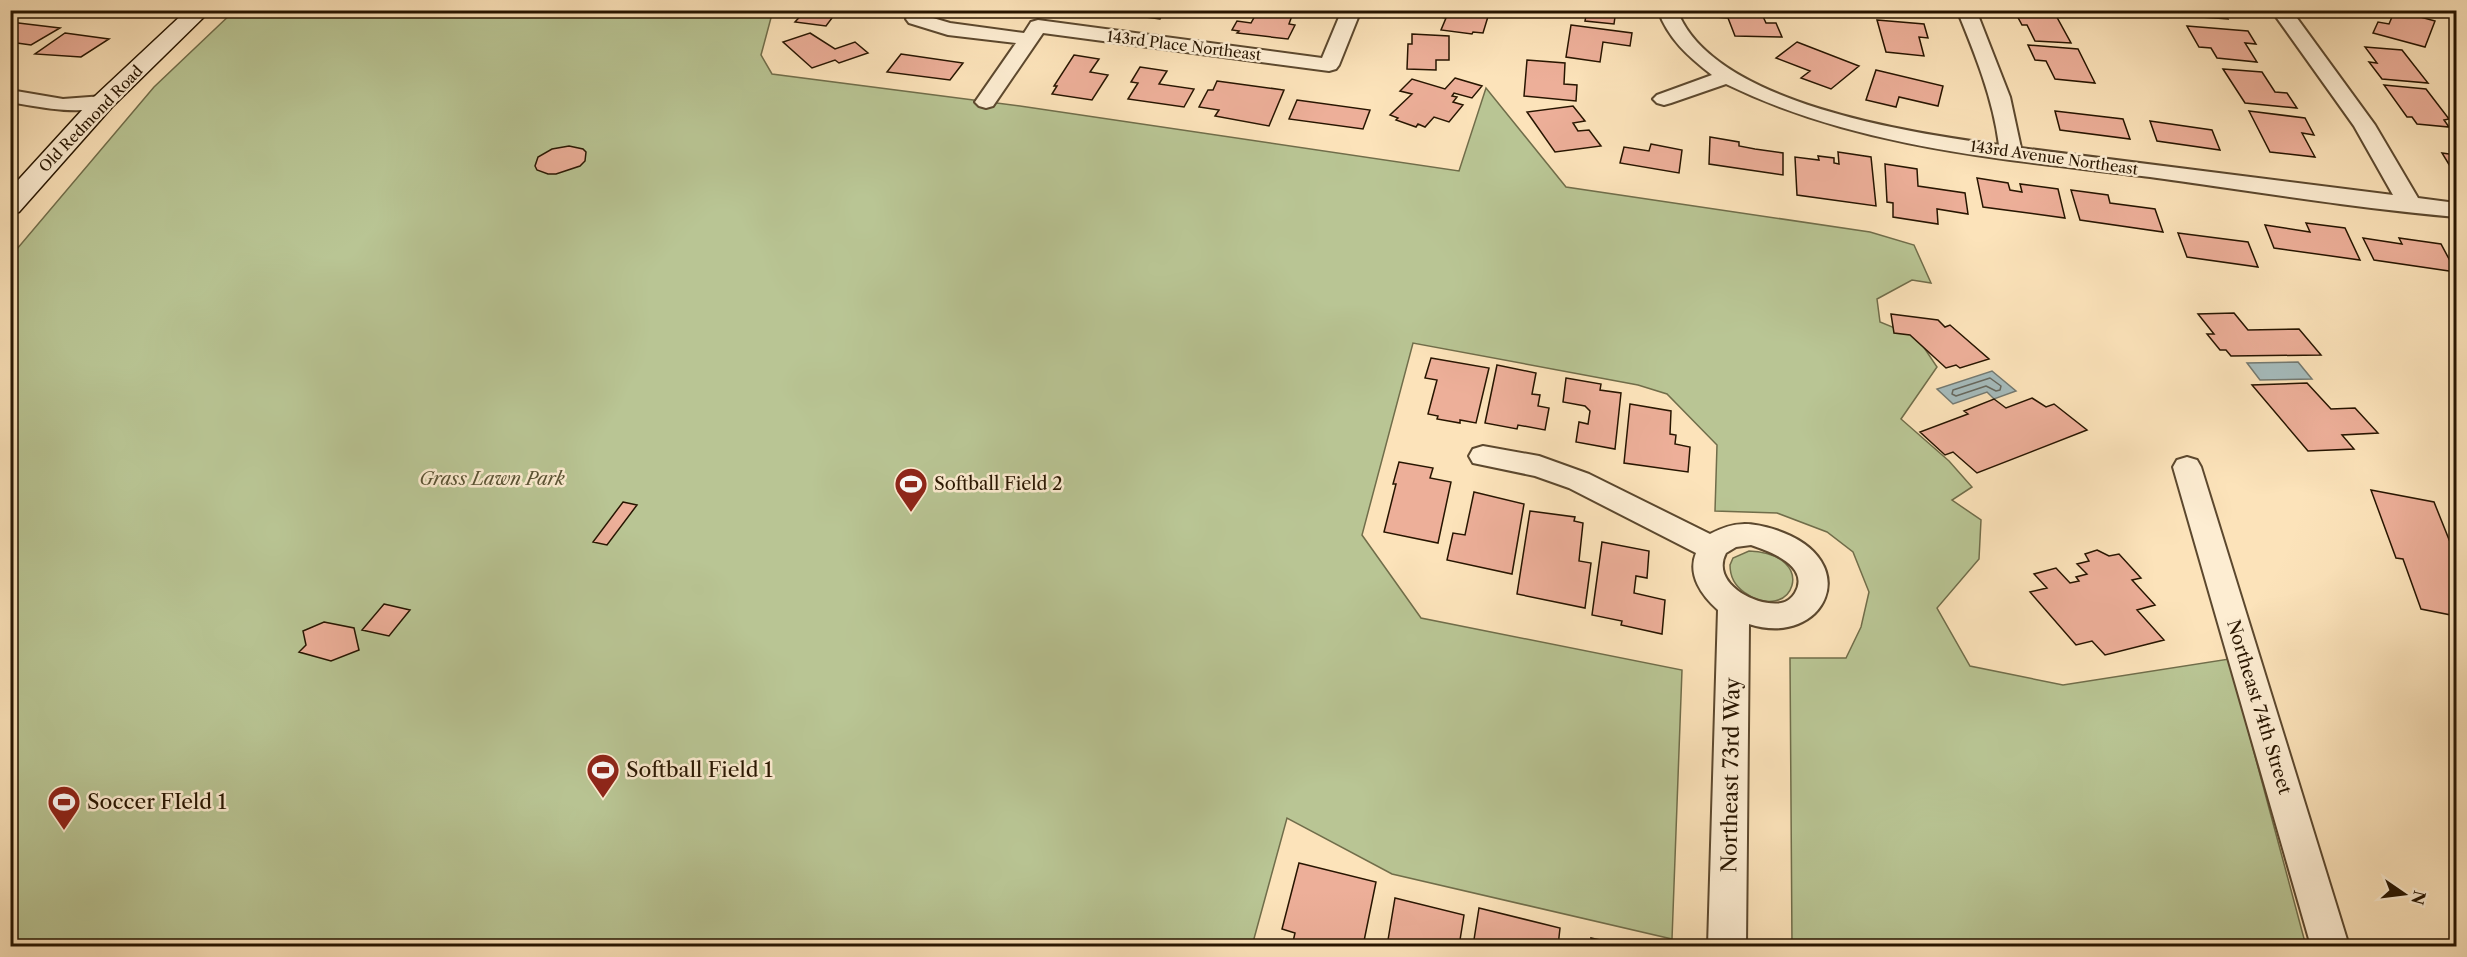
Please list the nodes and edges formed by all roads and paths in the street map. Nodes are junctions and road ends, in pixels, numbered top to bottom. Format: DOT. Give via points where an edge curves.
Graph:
graph roads {
  1 [pos="200,10"];
  2 [pos="1352,10"];
  3 [pos="1667,10"];
  4 [pos="1966,10"];
  5 [pos="2286,10"];
  6 [pos="916,19"];
  7 [pos="1039,26"];
  8 [pos="1727,77"];
  9 [pos="10,96"];
  10 [pos="1664,99"];
  11 [pos="103,102"];
  12 [pos="986,102"];
  13 [pos="2011,152"];
  14 [pos="2410,204"];
  15 [pos="10,206"];
  16 [pos="2457,210"];
  17 [pos="1483,456"];
  18 [pos="2187,466"];
  19 [pos="1712,548"];
  20 [pos="1734,604"];
  21 [pos="1727,946"];
  22 [pos="2330,946"];
  1 -- 11 [label="main road, Old Redmond Road"];
  2 -- 7 [label="street, 143rd Place Northeast" via="1329,65"];
  3 -- 8 [label="street, 143rd Avenue Northeast" via="1694,52"];
  4 -- 13 [label="street" via="1999,93"];
  5 -- 14 [label="street" via="2284,14 2364,125"];
  6 -- 7 [label="street, 143rd Place Northeast" via="948,29"];
  7 -- 12 [label="street"];
  8 -- 10 [label="street"];
  8 -- 13 [label="street, 143rd Avenue Northeast" via="1810,115 1904,137"];
  9 -- 11 [label="street" via="63,105"];
  11 -- 15 [label="main road, Old Redmond Road"];
  13 -- 14 [label="street, 143rd Avenue Northeast"];
  14 -- 16 [label="street, 143rd Avenue Northeast"];
  17 -- 19 [label="street" via="1539,466 1579,481"];
  18 -- 22 [label="street, Northeast 74th Street"];
  19 -- 20 [label="street" via="1707,559 1708,572 1714,586"];
  19 -- 20 [label="street" via="1722,539 1736,535 1770,537 1786,544 1810,567 1814,594 1807,605 1794,612 1778,616 1760,614"];
  20 -- 21 [label="street, Northeast 73rd Way"];
}
